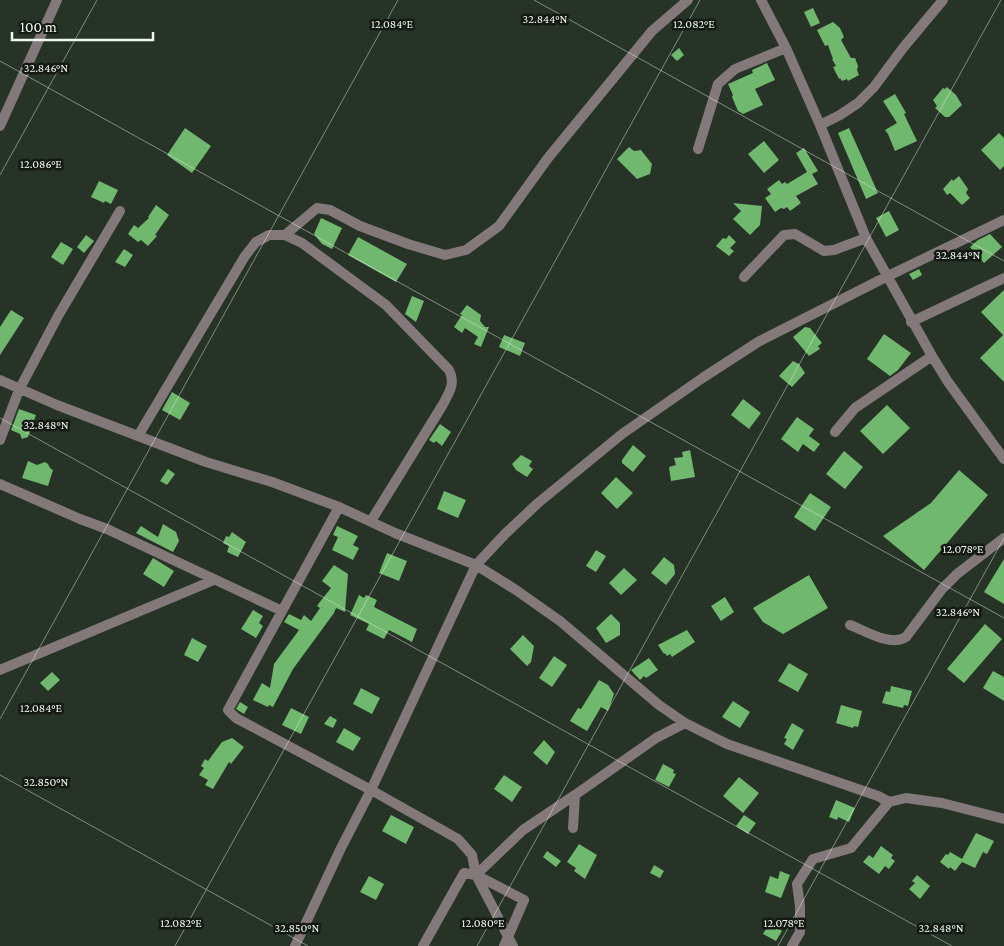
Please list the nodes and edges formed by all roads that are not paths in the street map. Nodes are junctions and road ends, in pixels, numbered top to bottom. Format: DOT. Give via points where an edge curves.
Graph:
graph roads {
  1 [pos="57,0"];
  2 [pos="688,0"];
  3 [pos="761,0"];
  4 [pos="943,0"];
  5 [pos="786,48"];
  6 [pos="820,125"];
  7 [pos="0,126"];
  8 [pos="698,148"];
  9 [pos="120,211"];
  10 [pos="1004,220"];
  11 [pos="285,235"];
  12 [pos="866,238"];
  13 [pos="888,276"];
  14 [pos="744,277"];
  15 [pos="1004,278"];
  16 [pos="911,322"];
  17 [pos="932,356"];
  18 [pos="0,380"];
  19 [pos="19,390"];
  20 [pos="835,432"];
  21 [pos="138,436"];
  22 [pos="0,440"];
  23 [pos="1004,459"];
  24 [pos="0,484"];
  25 [pos="339,507"];
  26 [pos="371,521"];
  27 [pos="1004,538"];
  28 [pos="476,565"];
  29 [pos="214,580"];
  30 [pos="282,612"];
  31 [pos="850,625"];
  32 [pos="0,670"];
  33 [pos="686,723"];
  34 [pos="371,790"];
  35 [pos="575,795"];
  36 [pos="889,802"];
  37 [pos="1004,818"];
  38 [pos="573,828"];
  39 [pos="476,875"];
  40 [pos="509,943"];
  41 [pos="295,946"];
  42 [pos="423,946"];
  43 [pos="792,946"];
  1 -- 7 [label="street"];
  2 -- 11 [label="street" via="652,31 548,158 499,226 466,250 445,256 360,226 330,210 316,208"];
  3 -- 5 [label="street"];
  4 -- 6 [label="street" via="874,87 858,103"];
  5 -- 6 [label="street"];
  5 -- 8 [label="street" via="735,69 718,84"];
  6 -- 12 [label="street"];
  9 -- 19 [label="street"];
  10 -- 13 [label="street"];
  11 -- 21 [label="street" via="263,237 245,256"];
  11 -- 26 [label="street" via="302,243 386,305 452,376 451,390"];
  12 -- 13 [label="street"];
  12 -- 14 [label="street" via="824,251 795,234 784,235"];
  13 -- 16 [label="street"];
  13 -- 28 [label="street" via="758,342 622,434 538,503"];
  15 -- 16 [label="street"];
  16 -- 17 [label="street"];
  17 -- 20 [label="street" via="856,408"];
  17 -- 23 [label="street"];
  18 -- 19 [label="street"];
  19 -- 21 [label="street"];
  19 -- 22 [label="street"];
  21 -- 25 [label="street"];
  24 -- 29 [label="street" via="135,541"];
  25 -- 26 [label="street"];
  25 -- 30 [label="street"];
  26 -- 28 [label="street"];
  27 -- 31 [label="street" via="957,574 900,641"];
  28 -- 33 [label="street" via="560,621 652,700"];
  28 -- 34 [label="street"];
  29 -- 30 [label="street"];
  29 -- 32 [label="street"];
  30 -- 34 [label="street" via="229,706 229,713"];
  33 -- 35 [label="street" via="656,738"];
  33 -- 36 [label="street" via="727,744"];
  34 -- 39 [label="street" via="458,839 472,855"];
  34 -- 41 [label="street"];
  35 -- 38 [label="street"];
  35 -- 39 [label="street" via="523,830"];
  36 -- 37 [label="street" via="906,798"];
  36 -- 43 [label="street" via="851,848 813,859 797,884 800,932"];
  39 -- 40 [label="street"];
  39 -- 40 [label="street" via="524,900"];
  39 -- 42 [label="street" via="464,873"];
}
